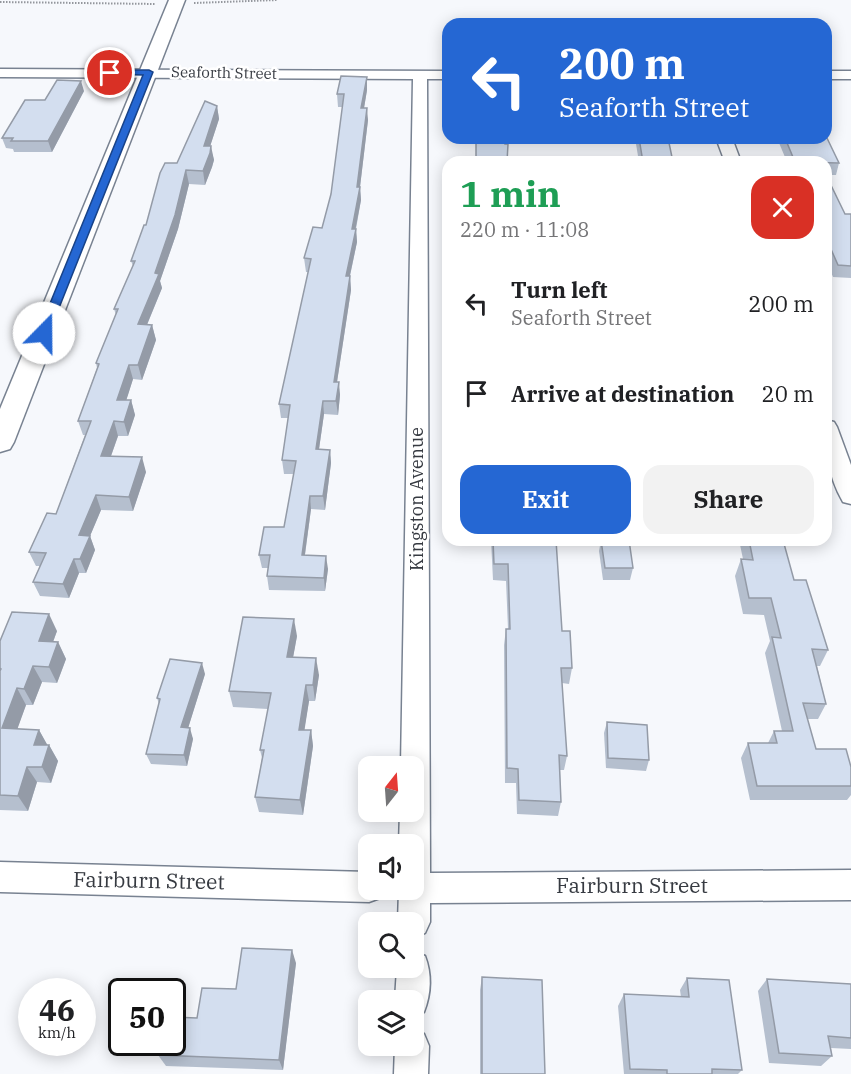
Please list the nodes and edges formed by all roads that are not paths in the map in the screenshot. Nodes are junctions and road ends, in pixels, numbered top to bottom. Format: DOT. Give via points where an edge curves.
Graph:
graph roads {
  1 [pos="177,2"];
  2 [pos="149,72"];
  3 [pos="0,73"];
  4 [pos="420,75"];
  5 [pos="442,75"];
  6 [pos="832,75"];
  7 [pos="851,75"];
  8 [pos="0,441"];
  9 [pos="832,444"];
  10 [pos="851,496"];
  11 [pos="414,834"];
  12 [pos="0,877"];
  13 [pos="851,885"];
  14 [pos="358,886"];
  15 [pos="424,888"];
  16 [pos="412,1056"];
  17 [pos="411,1074"];
  1 -- 2 [label="main road"];
  2 -- 3 [label="street, Seaforth Street"];
  2 -- 4 [label="street, Seaforth Street"];
  2 -- 8 [label="main road"];
  4 -- 5 [label="street, Seaforth Street"];
  4 -- 11 [label="street, Kingston Avenue"];
  6 -- 7 [label="street"];
  9 -- 10 [label="street"];
  12 -- 14 [label="street, Fairburn Street"];
  13 -- 15 [label="street, Fairburn Street"];
  16 -- 17 [label="street"];
}
